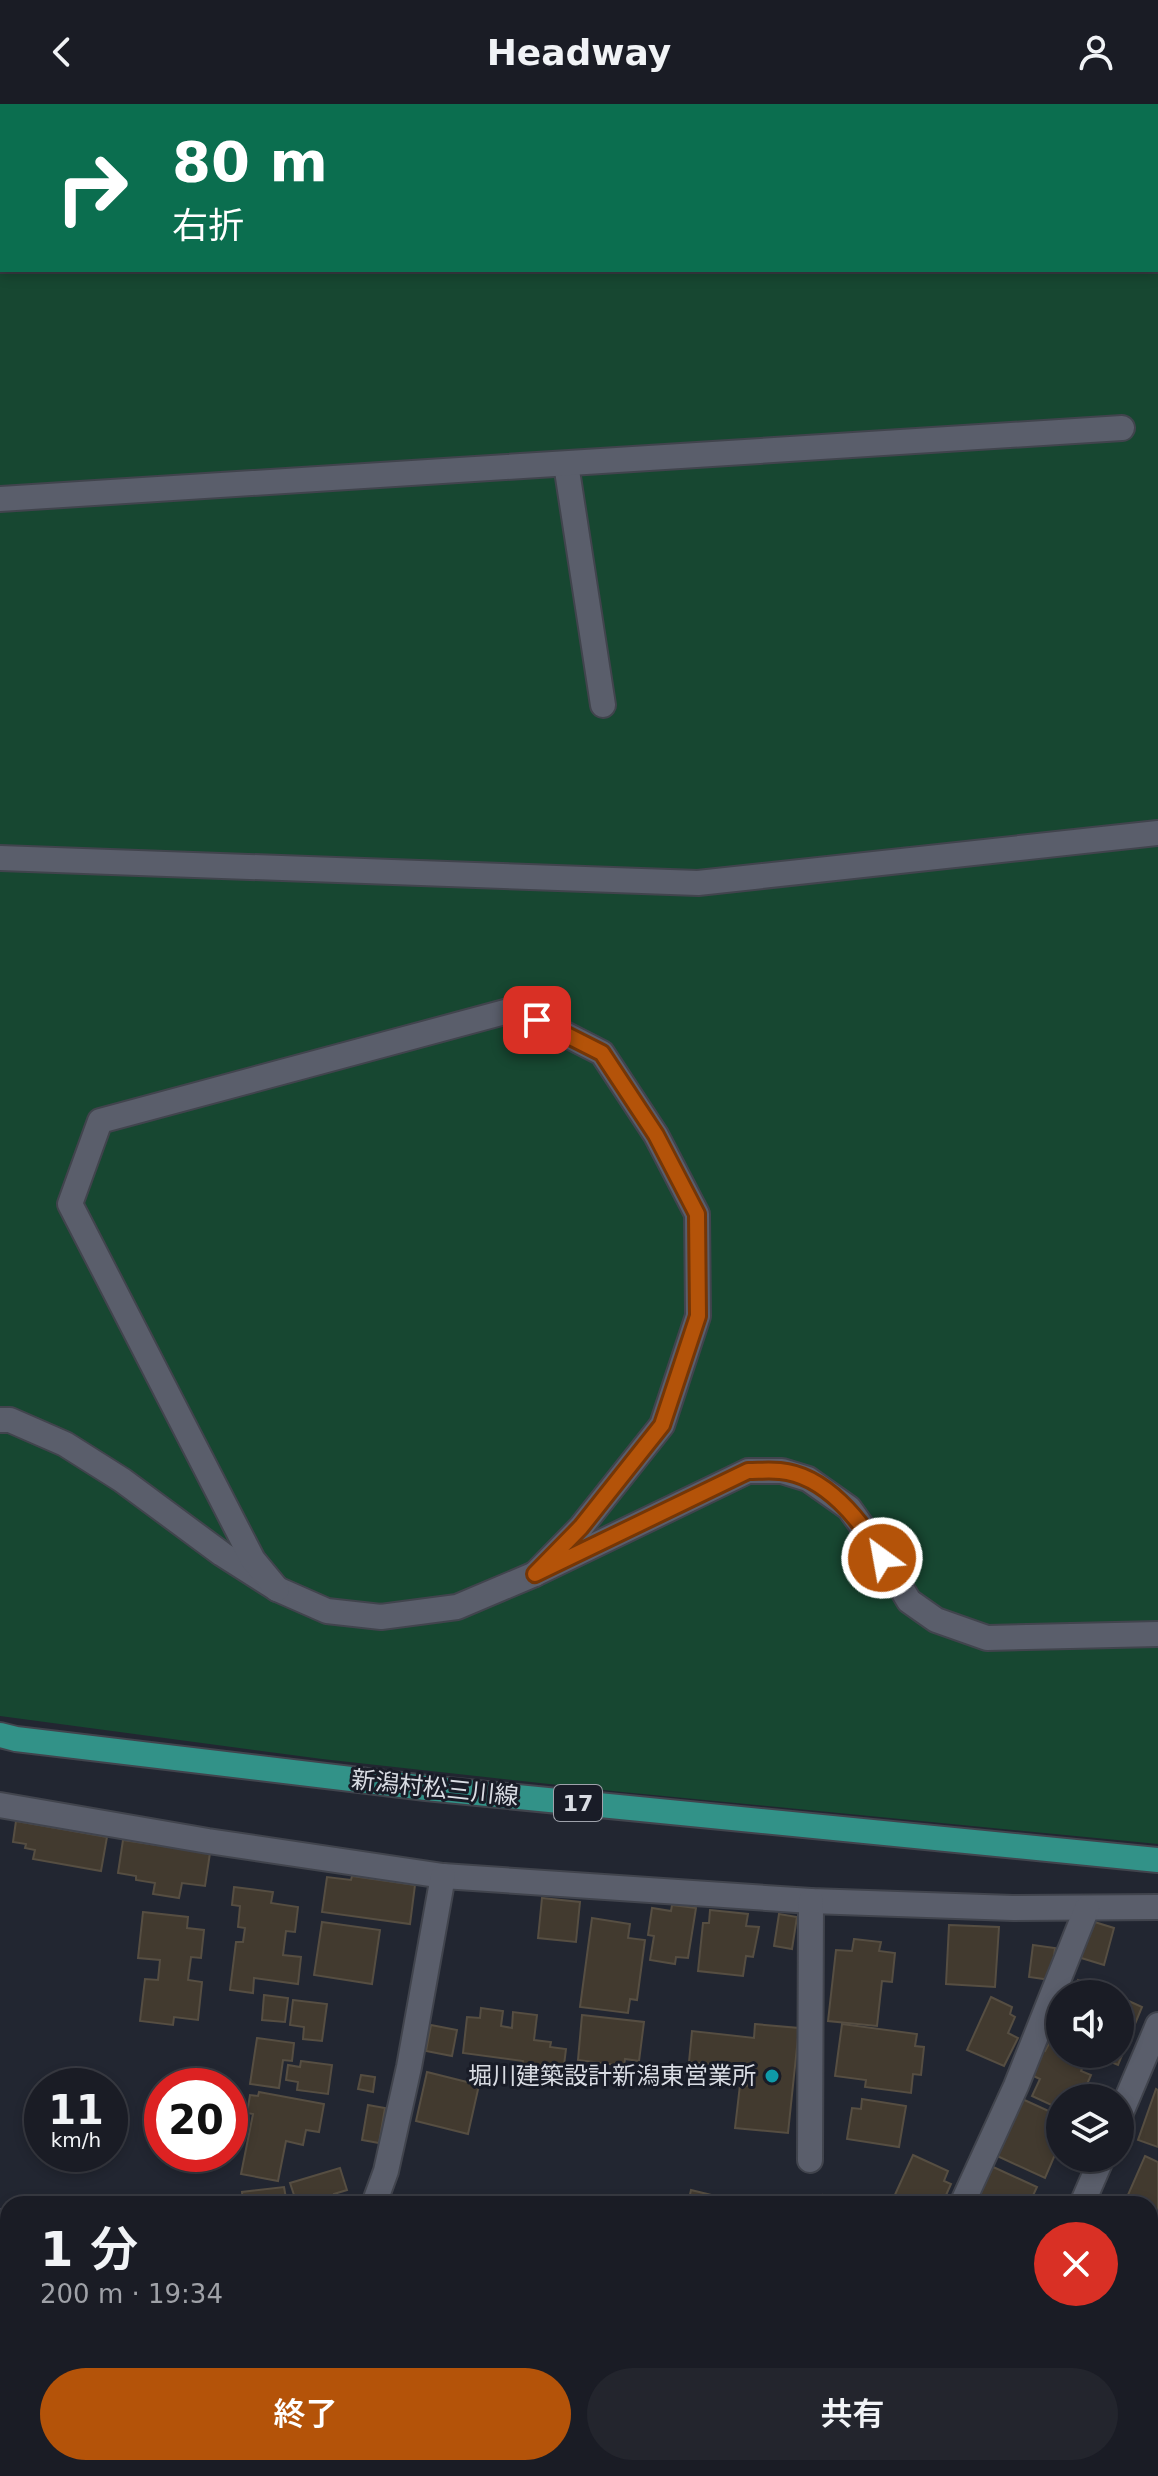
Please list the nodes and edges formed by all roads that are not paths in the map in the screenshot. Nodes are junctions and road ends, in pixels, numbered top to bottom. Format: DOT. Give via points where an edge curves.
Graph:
graph roads {
  1 [pos="1122,428"];
  2 [pos="566,464"];
  3 [pos="0,499"];
  4 [pos="603,705"];
  5 [pos="1158,833"];
  6 [pos="0,858"];
  7 [pos="0,1420"];
  8 [pos="535,1574"];
  9 [pos="277,1589"];
  10 [pos="1158,1634"];
  11 [pos="0,1735"];
  12 [pos="0,1805"];
  13 [pos="1158,1860"];
  14 [pos="443,1876"];
  15 [pos="811,1901"];
  16 [pos="1158,1907"];
  17 [pos="1087,1908"];
  18 [pos="1158,2025"];
  19 [pos="1133,2084"];
  20 [pos="810,2160"];
  21 [pos="1096,2172"];
  22 [pos="377,2196"];
  23 [pos="966,2196"];
  24 [pos="1085,2196"];
  1 -- 2 [label="street"];
  2 -- 3 [label="street"];
  2 -- 4 [label="street"];
  5 -- 6 [label="street" via="698,883"];
  7 -- 9 [label="street" via="65,1444"];
  8 -- 9 [label="street" via="457,1607 381,1617 327,1611"];
  8 -- 9 [label="street" via="581,1527 662,1425 698,1316 697,1214 656,1135 602,1053 516,1009 100,1121 70,1204 253,1560"];
  8 -- 10 [label="street" via="748,1471 782,1471 808,1479 849,1508 909,1601 936,1620 987,1638"];
  11 -- 13 [label="main road, 新潟村松三川線 / 17" via="426,1788"];
  12 -- 14 [label="street"];
  14 -- 15 [label="street"];
  14 -- 22 [label="street" via="409,2067"];
  15 -- 17 [label="street"];
  15 -- 20 [label="street"];
  16 -- 17 [label="street"];
  17 -- 23 [label="street"];
  18 -- 19 [label="street"];
  21 -- 24 [label="street"];
}
